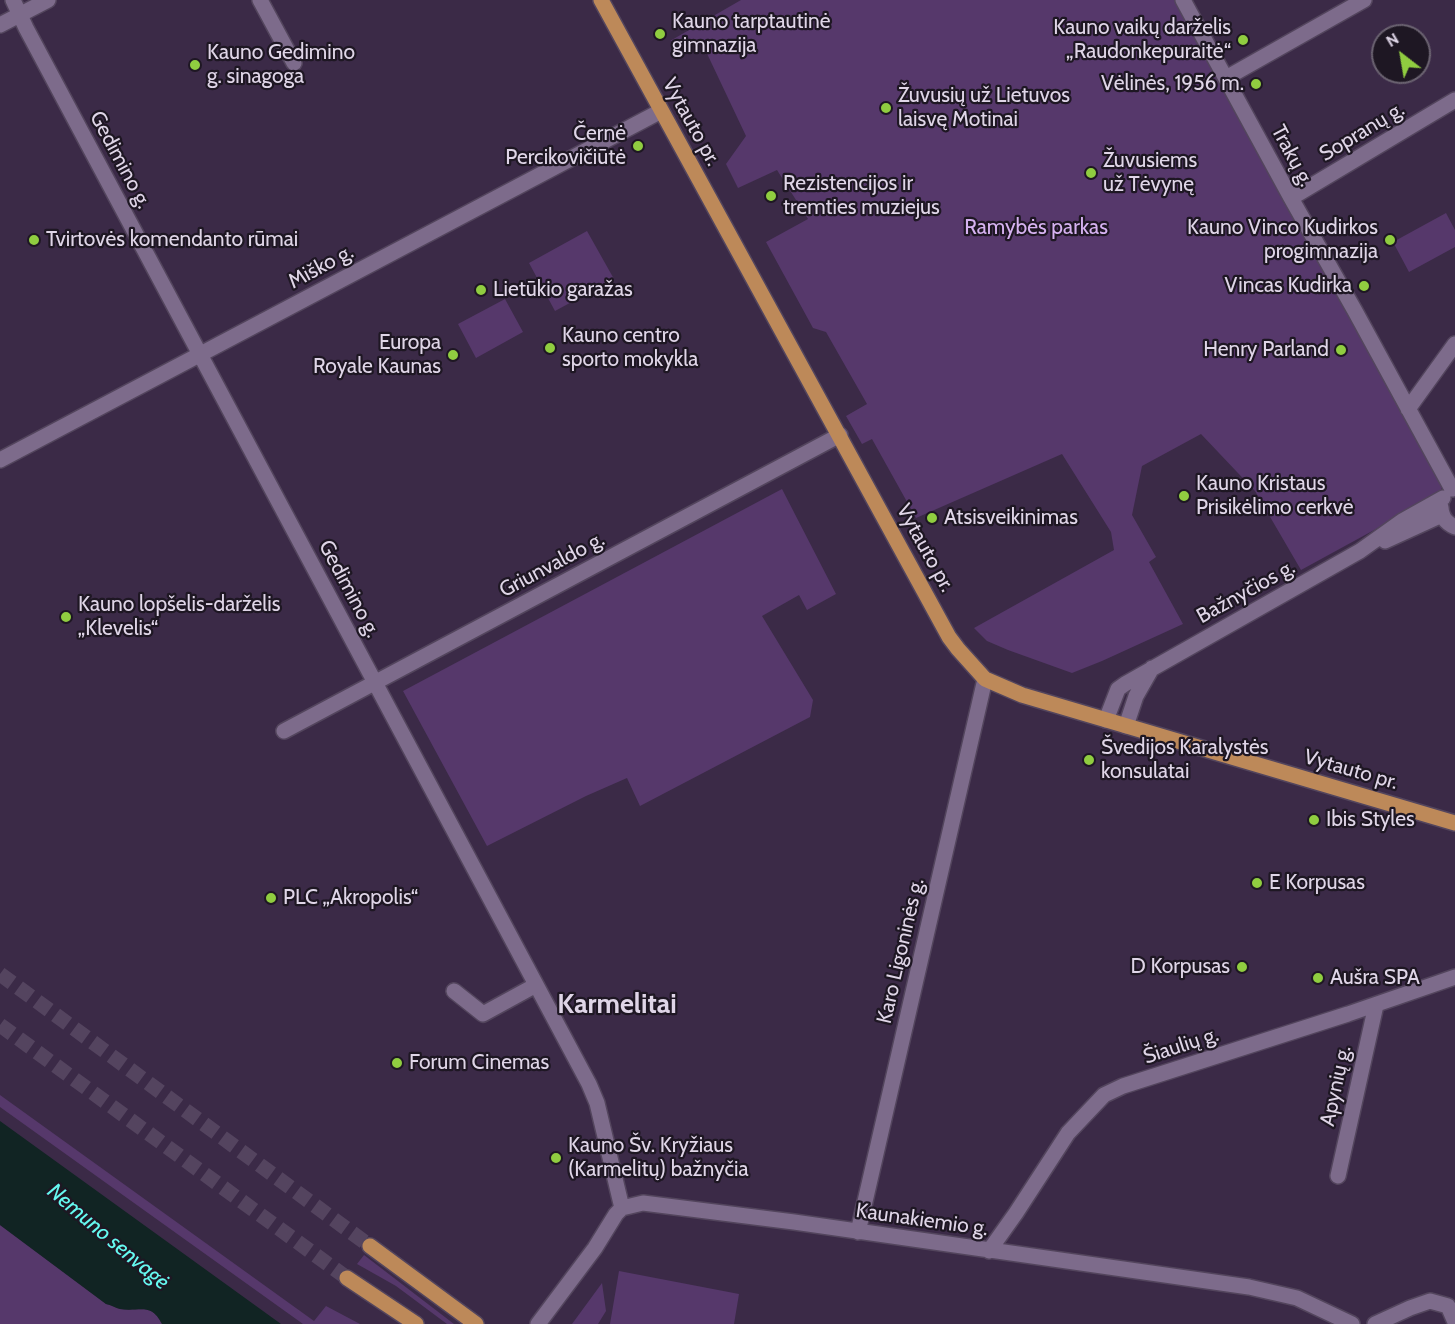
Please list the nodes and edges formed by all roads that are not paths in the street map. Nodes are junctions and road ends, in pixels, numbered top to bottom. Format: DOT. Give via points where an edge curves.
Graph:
graph roads {
  1 [pos="48,0"];
  2 [pos="260,0"];
  3 [pos="600,0"];
  4 [pos="1183,0"];
  5 [pos="1364,0"];
  6 [pos="16,7"];
  7 [pos="0,25"];
  8 [pos="294,63"];
  9 [pos="1226,78"];
  10 [pos="1455,100"];
  11 [pos="661,111"];
  12 [pos="1291,198"];
  13 [pos="1455,344"];
  14 [pos="200,354"];
  15 [pos="1408,409"];
  16 [pos="840,435"];
  17 [pos="0,460"];
  18 [pos="1450,492"];
  19 [pos="1442,515"];
  20 [pos="1455,527"];
  21 [pos="1360,551"];
  22 [pos="1152,668"];
  23 [pos="985,679"];
  24 [pos="375,682"];
  25 [pos="1106,720"];
  26 [pos="1126,726"];
  27 [pos="284,731"];
  28 [pos="1455,823"];
  29 [pos="1455,977"];
  30 [pos="536,985"];
  31 [pos="454,991"];
  32 [pos="1376,1005"];
  33 [pos="1338,1176"];
  34 [pos="622,1208"];
  35 [pos="858,1232"];
  36 [pos="370,1246"];
  37 [pos="989,1251"];
  38 [pos="347,1278"];
  39 [pos="1455,1322"];
  40 [pos="416,1324"];
  41 [pos="476,1324"];
  42 [pos="538,1324"];
  43 [pos="1352,1324"];
  44 [pos="1375,1324"];
  1 -- 6 [label="street"];
  2 -- 8 [label="street"];
  3 -- 11 [label="main road, Vytauto pr."];
  4 -- 9 [label="street, Trakų g."];
  5 -- 9 [label="street"];
  6 -- 7 [label="street"];
  6 -- 14 [label="street, Gedimino g."];
  9 -- 12 [label="street, Trakų g."];
  10 -- 12 [label="street, Sopranų g."];
  11 -- 14 [label="street, Miško g."];
  11 -- 16 [label="main road, Vytauto pr."];
  12 -- 15 [label="street, Trakų g."];
  13 -- 15 [label="street"];
  14 -- 17 [label="street, Miško g."];
  14 -- 24 [label="street, Gedimino g."];
  15 -- 18 [label="street, Trakų g."];
  16 -- 23 [label="main road, Vytauto pr." via="949,637"];
  16 -- 24 [label="street, Griunvaldo g."];
  18 -- 19 [label="street" via="1441,504"];
  18 -- 21 [label="street, Bažnyčios g."];
  19 -- 20 [label="street"];
  19 -- 21 [label="street, Bažnyčios g."];
  21 -- 22 [label="street, Bažnyčios g."];
  22 -- 25 [label="street, Bažnyčios g." via="1118,689"];
  22 -- 26 [label="street" via="1136,696"];
  23 -- 25 [label="main road, Vytauto pr." via="1022,695"];
  23 -- 35 [label="street, Karo Ligoninės g."];
  24 -- 27 [label="street, Griunvaldo g."];
  24 -- 30 [label="street, Gedimino g."];
  25 -- 26 [label="main road, Vytauto pr."];
  26 -- 28 [label="main road, Vytauto pr."];
  29 -- 32 [label="street, Šiaulių g."];
  30 -- 31 [label="street" via="483,1014"];
  30 -- 34 [label="street, Gedimino g." via="597,1103"];
  32 -- 33 [label="street, Apynių g."];
  32 -- 37 [label="street, Šiaulių g." via="1104,1095 1068,1133"];
  34 -- 35 [label="street, Kaunakiemio g." via="643,1203"];
  34 -- 42 [label="street"];
  35 -- 37 [label="street, Kaunakiemio g."];
  36 -- 41 [label="main road"];
  37 -- 43 [label="street, Kaunakiemio g." via="1249,1287 1297,1298"];
  38 -- 40 [label="main road"];
  39 -- 44 [label="street" via="1448,1306 1430,1301"];
}
